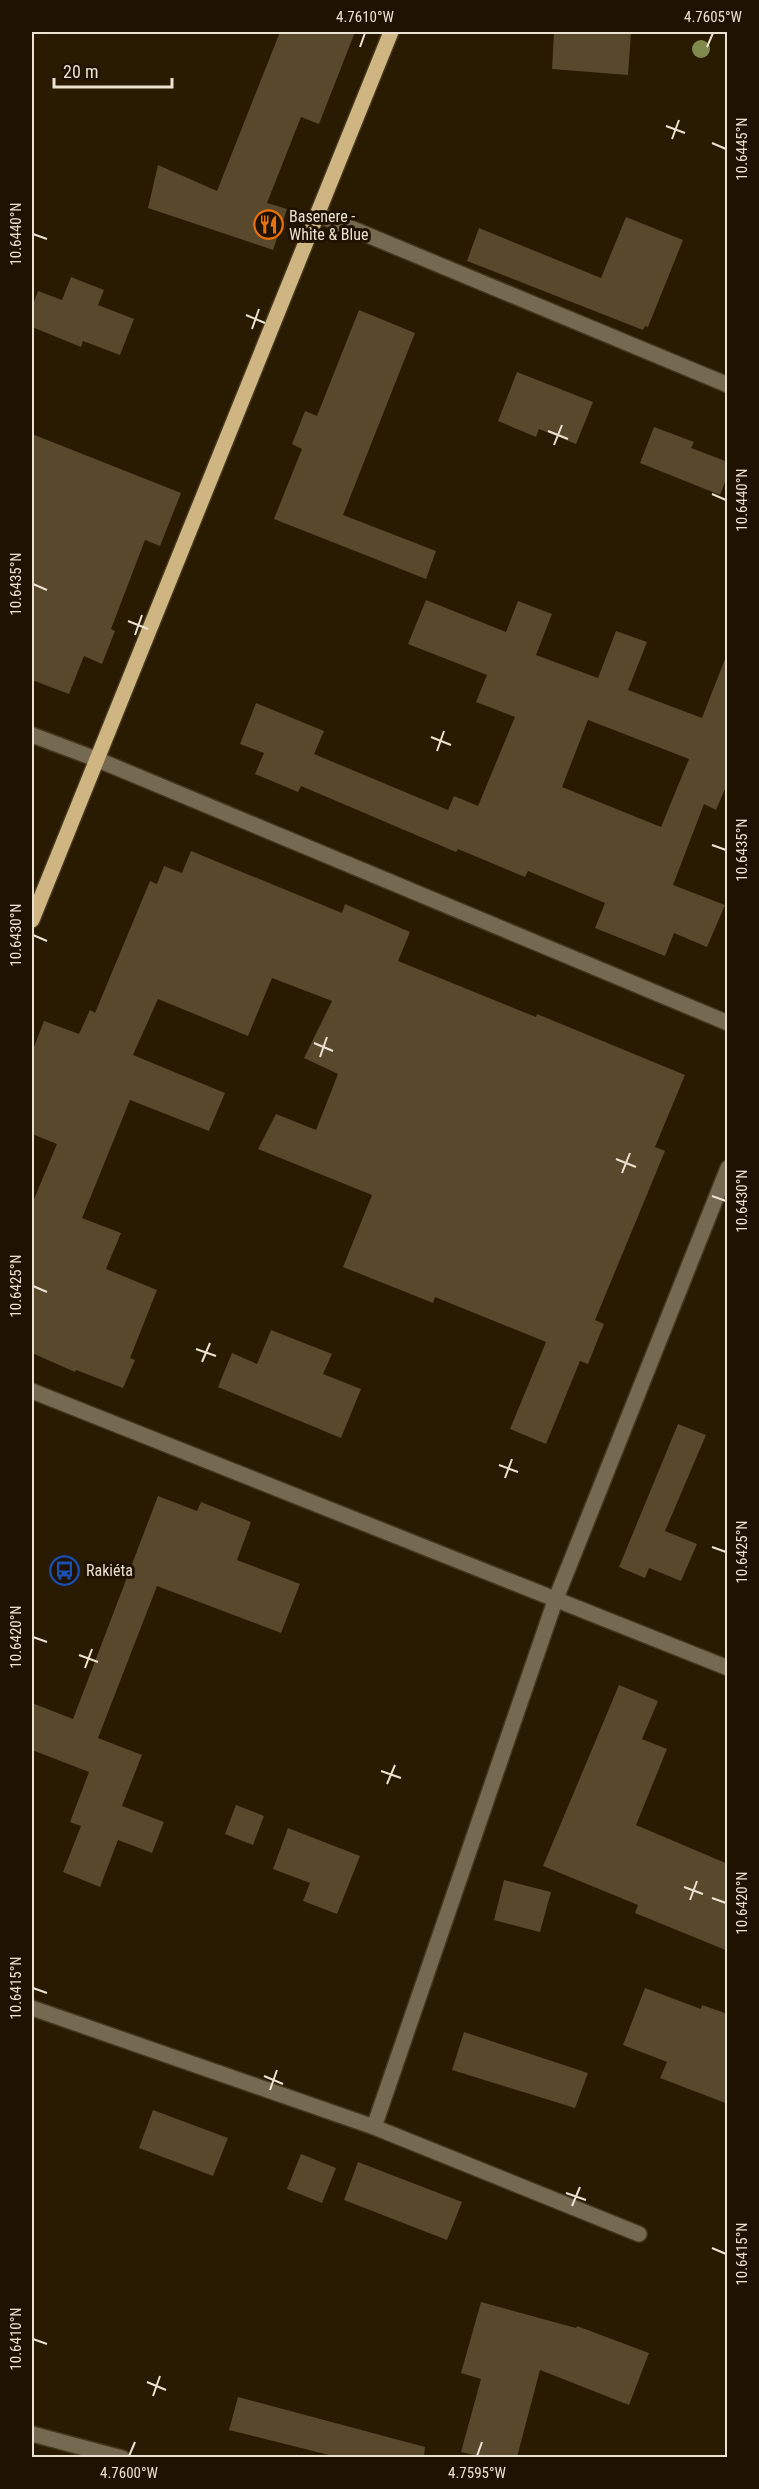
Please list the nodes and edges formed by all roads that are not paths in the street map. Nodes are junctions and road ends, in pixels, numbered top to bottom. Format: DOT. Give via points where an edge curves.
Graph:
graph roads {
  1 [pos="391,32"];
  2 [pos="317,214"];
  3 [pos="728,385"];
  4 [pos="32,735"];
  5 [pos="96,759"];
  6 [pos="32,920"];
  7 [pos="728,1023"];
  8 [pos="728,1168"];
  9 [pos="32,1391"];
  10 [pos="555,1601"];
  11 [pos="728,1668"];
  12 [pos="32,2008"];
  13 [pos="374,2127"];
  14 [pos="639,2234"];
  15 [pos="32,2434"];
  16 [pos="122,2457"];
  1 -- 2 [label="main road"];
  2 -- 3 [label="street"];
  2 -- 5 [label="main road"];
  4 -- 5 [label="street"];
  5 -- 6 [label="main road"];
  5 -- 7 [label="street"];
  8 -- 10 [label="street"];
  9 -- 10 [label="street"];
  10 -- 11 [label="street"];
  10 -- 13 [label="street"];
  12 -- 13 [label="street"];
  13 -- 14 [label="street"];
  15 -- 16 [label="street"];
}
